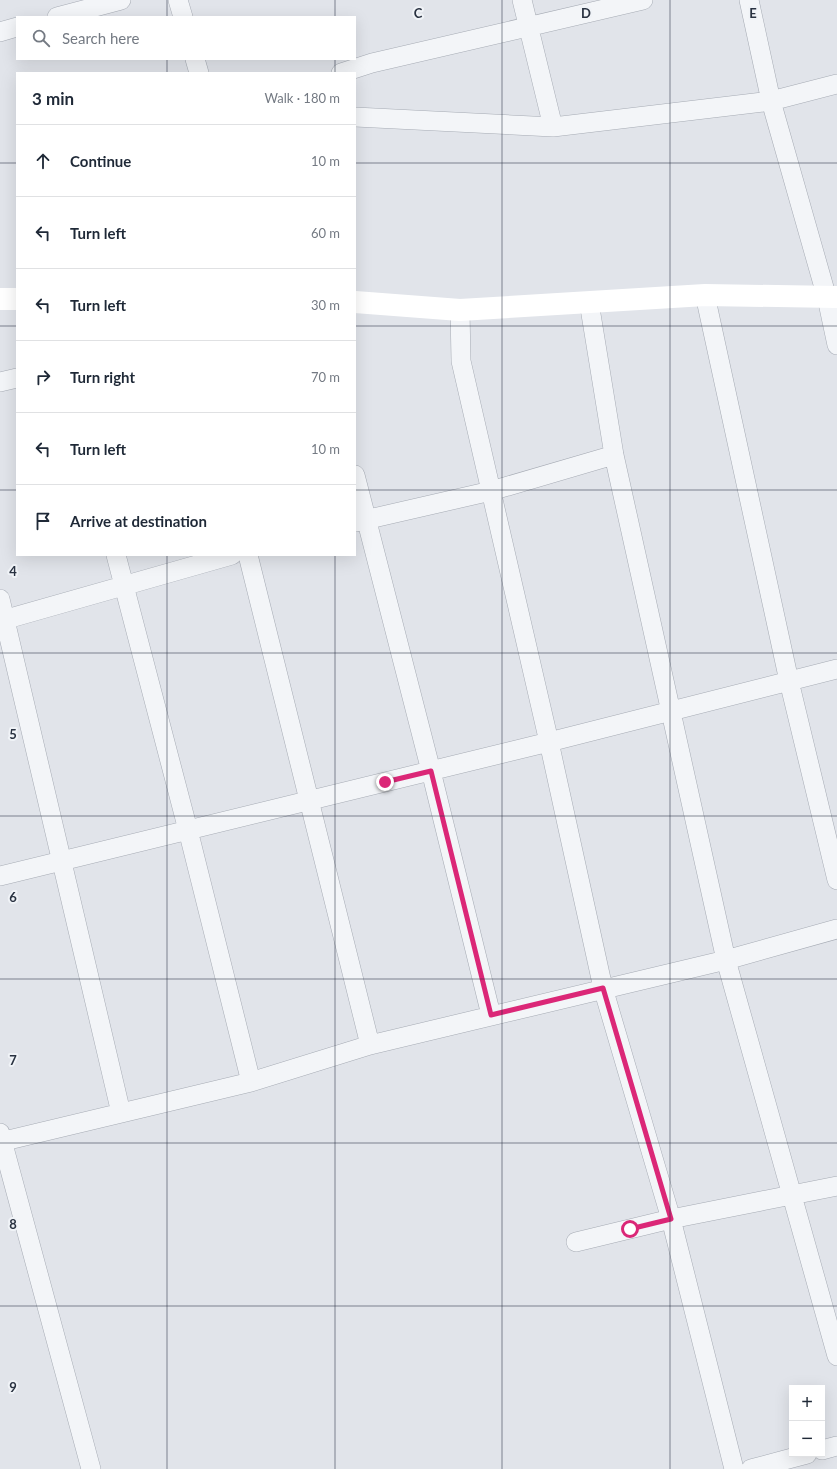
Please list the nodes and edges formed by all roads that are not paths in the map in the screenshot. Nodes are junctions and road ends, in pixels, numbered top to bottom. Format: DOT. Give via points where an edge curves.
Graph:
graph roads {
  1 [pos="121,0"];
  2 [pos="178,0"];
  3 [pos="522,0"];
  4 [pos="643,0"];
  5 [pos="749,0"];
  6 [pos="61,16"];
  7 [pos="183,16"];
  8 [pos="529,26"];
  9 [pos="16,27"];
  10 [pos="0,32"];
  11 [pos="195,60"];
  12 [pos="199,72"];
  13 [pos="344,72"];
  14 [pos="837,84"];
  15 [pos="771,101"];
  16 [pos="356,117"];
  17 [pos="553,127"];
  18 [pos="705,295"];
  19 [pos="832,297"];
  20 [pos="0,299"];
  21 [pos="16,299"];
  22 [pos="356,302"];
  23 [pos="589,302"];
  24 [pos="460,310"];
  25 [pos="837,344"];
  26 [pos="16,378"];
  27 [pos="0,382"];
  28 [pos="614,455"];
  29 [pos="356,483"];
  30 [pos="491,491"];
  31 [pos="361,521"];
  32 [pos="116,556"];
  33 [pos="228,556"];
  34 [pos="248,556"];
  35 [pos="123,586"];
  36 [pos="0,599"];
  37 [pos="2,620"];
  38 [pos="837,670"];
  39 [pos="789,681"];
  40 [pos="670,711"];
  41 [pos="549,742"];
  42 [pos="431,771"];
  43 [pos="309,800"];
  44 [pos="188,830"];
  45 [pos="62,861"];
  46 [pos="0,876"];
  47 [pos="837,880"];
  48 [pos="837,929"];
  49 [pos="726,960"];
  50 [pos="603,988"];
  51 [pos="491,1015"];
  52 [pos="370,1045"];
  53 [pos="251,1082"];
  54 [pos="122,1113"];
  55 [pos="1,1139"];
  56 [pos="837,1186"];
  57 [pos="792,1194"];
  58 [pos="671,1219"];
  59 [pos="576,1242"];
  60 [pos="837,1356"];
  61 [pos="837,1446"];
  62 [pos="825,1449"];
  63 [pos="796,1457"];
  64 [pos="91,1469"];
  65 [pos="734,1469"];
  66 [pos="751,1469"];
  1 -- 6 [label="street"];
  2 -- 7 [label="street"];
  3 -- 8 [label="street"];
  4 -- 8 [label="street"];
  5 -- 15 [label="street"];
  8 -- 13 [label="street"];
  8 -- 17 [label="street"];
  9 -- 10 [label="street"];
  11 -- 12 [label="street"];
  14 -- 15 [label="street"];
  15 -- 17 [label="street"];
  15 -- 19 [label="street"];
  16 -- 17 [label="street"];
  18 -- 19 [label="street"];
  18 -- 23 [label="street"];
  18 -- 39 [label="street"];
  19 -- 25 [label="street"];
  20 -- 21 [label="street"];
  22 -- 24 [label="street"];
  23 -- 24 [label="street"];
  23 -- 28 [label="street"];
  24 -- 30 [label="street" via="461,361"];
  26 -- 27 [label="street"];
  28 -- 30 [label="street"];
  28 -- 40 [label="street"];
  29 -- 31 [label="street"];
  30 -- 31 [label="street"];
  30 -- 41 [label="street"];
  31 -- 42 [label="street"];
  32 -- 35 [label="street"];
  33 -- 35 [label="street"];
  34 -- 43 [label="street"];
  35 -- 37 [label="street"];
  35 -- 44 [label="street"];
  36 -- 37 [label="street"];
  37 -- 45 [label="street"];
  38 -- 39 [label="street"];
  39 -- 40 [label="street"];
  39 -- 47 [label="street"];
  40 -- 41 [label="street"];
  40 -- 49 [label="street"];
  41 -- 42 [label="street"];
  41 -- 50 [label="street"];
  42 -- 43 [label="street"];
  42 -- 51 [label="street"];
  43 -- 44 [label="street"];
  43 -- 52 [label="street"];
  44 -- 45 [label="street"];
  44 -- 53 [label="street"];
  45 -- 46 [label="street"];
  45 -- 54 [label="street"];
  48 -- 49 [label="street"];
  49 -- 50 [label="street"];
  49 -- 57 [label="street"];
  50 -- 51 [label="street"];
  50 -- 58 [label="street"];
  51 -- 52 [label="street"];
  52 -- 53 [label="street"];
  53 -- 54 [label="street"];
  54 -- 55 [label="street"];
  55 -- 64 [label="street"];
  56 -- 57 [label="street"];
  57 -- 58 [label="street"];
  57 -- 60 [label="street"];
  58 -- 59 [label="street"];
  58 -- 65 [label="street"];
  61 -- 62 [label="street"];
  63 -- 66 [label="street"];
}
